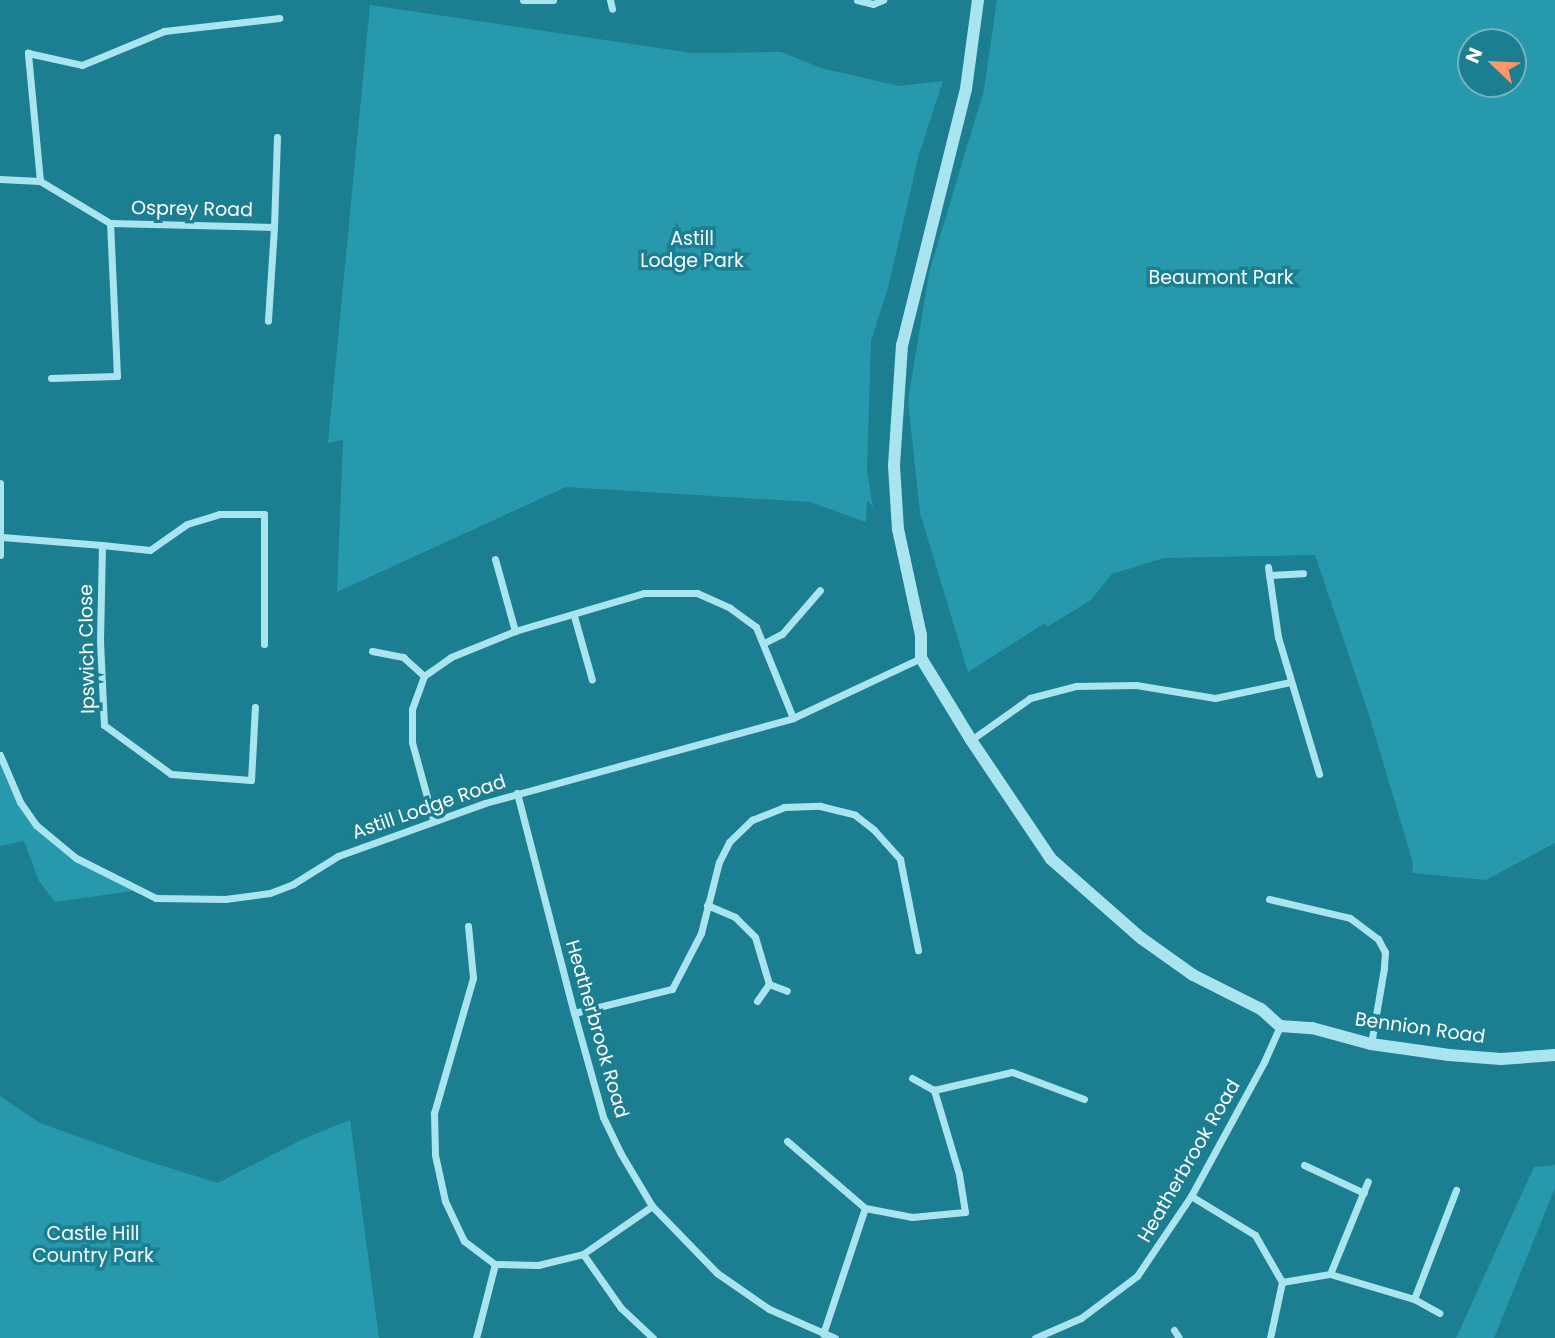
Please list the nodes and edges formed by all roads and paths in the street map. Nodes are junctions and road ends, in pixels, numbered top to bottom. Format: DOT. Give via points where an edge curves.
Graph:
graph roads {
  1 [pos="523,0"];
  2 [pos="553,0"];
  3 [pos="610,0"];
  4 [pos="857,0"];
  5 [pos="883,0"];
  6 [pos="978,0"];
  7 [pos="612,9"];
  8 [pos="279,18"];
  9 [pos="277,137"];
  10 [pos="0,179"];
  11 [pos="40,181"];
  12 [pos="110,223"];
  13 [pos="274,227"];
  14 [pos="268,321"];
  15 [pos="51,378"];
  16 [pos="0,483"];
  17 [pos="2,537"];
  18 [pos="102,545"];
  19 [pos="0,555"];
  20 [pos="495,559"];
  21 [pos="1303,573"];
  22 [pos="820,590"];
  23 [pos="574,616"];
  24 [pos="515,631"];
  25 [pos="764,643"];
  26 [pos="264,644"];
  27 [pos="372,651"];
  28 [pos="921,658"];
  29 [pos="424,676"];
  30 [pos="592,680"];
  31 [pos="1290,682"];
  32 [pos="255,707"];
  33 [pos="793,718"];
  34 [pos="971,740"];
  35 [pos="0,755"];
  36 [pos="1319,775"];
  37 [pos="517,793"];
  38 [pos="433,819"];
  39 [pos="1269,899"];
  40 [pos="707,905"];
  41 [pos="468,926"];
  42 [pos="918,950"];
  43 [pos="769,984"];
  44 [pos="787,991"];
  45 [pos="757,1001"];
  46 [pos="573,1013"];
  47 [pos="1280,1026"];
  48 [pos="1371,1044"];
  49 [pos="1555,1055"];
  50 [pos="912,1078"];
  51 [pos="934,1090"];
  52 [pos="1084,1099"];
  53 [pos="787,1141"];
  54 [pos="1304,1165"];
  55 [pos="1368,1181"];
  56 [pos="1456,1190"];
  57 [pos="1364,1193"];
  58 [pos="1191,1195"];
  59 [pos="652,1206"];
  60 [pos="864,1209"];
  61 [pos="583,1254"];
  62 [pos="495,1264"];
  63 [pos="1330,1274"];
  64 [pos="1282,1282"];
  65 [pos="1414,1299"];
  66 [pos="1439,1313"];
  67 [pos="1174,1330"];
  68 [pos="823,1334"];
  69 [pos="476,1338"];
  70 [pos="653,1338"];
  71 [pos="835,1338"];
  72 [pos="1034,1338"];
  73 [pos="1179,1338"];
  74 [pos="1269,1338"];
  1 -- 2 [label="street"];
  3 -- 7 [label="street"];
  4 -- 5 [label="street" via="873,4"];
  6 -- 28 [label="street" via="966,89 902,345 895,479 898,529 921,635"];
  8 -- 11 [label="street" via="164,31 82,65 27,53"];
  9 -- 13 [label="street, Osprey Road"];
  10 -- 11 [label="street, Osprey Road"];
  11 -- 12 [label="street, Osprey Road"];
  12 -- 13 [label="street, Osprey Road"];
  12 -- 15 [label="street, Osprey Road" via="117,376"];
  13 -- 14 [label="street, Osprey Road"];
  16 -- 17 [label="street"];
  17 -- 18 [label="street"];
  17 -- 19 [label="street"];
  18 -- 26 [label="street" via="150,550 187,524 219,514 264,514"];
  18 -- 32 [label="street, Ipswich Close" via="104,725 171,774 251,780"];
  20 -- 24 [label="street"];
  21 -- 31 [label="street" via="1268,571"];
  22 -- 25 [label="street" via="782,634"];
  23 -- 24 [label="street"];
  23 -- 25 [label="street" via="644,593 698,593 756,627"];
  23 -- 30 [label="street"];
  24 -- 29 [label="street" via="451,657"];
  25 -- 33 [label="street"];
  27 -- 29 [label="street" via="403,657"];
  28 -- 33 [label="street, Astill Lodge Road"];
  28 -- 34 [label="street"];
  29 -- 38 [label="street" via="412,709 412,742"];
  31 -- 34 [label="street" via="1215,698 1136,685 1076,686 1030,698"];
  31 -- 36 [label="street"];
  33 -- 37 [label="street, Astill Lodge Road"];
  34 -- 47 [label="street" via="1051,859 1141,938 1194,975 1261,1009"];
  35 -- 38 [label="street, Astill Lodge Road" via="20,802 36,825 76,858 156,898 225,899 270,893 338,856"];
  37 -- 38 [label="street, Astill Lodge Road"];
  37 -- 46 [label="street, Heatherbrook Road"];
  39 -- 48 [label="street" via="1342,915 1378,939 1385,960"];
  40 -- 42 [label="street" via="729,842 752,820 784,807 820,806 855,815 900,859"];
  40 -- 43 [label="street" via="735,917 755,937"];
  40 -- 46 [label="street" via="701,933 672,989"];
  41 -- 62 [label="street" via="473,978 434,1113 435,1156 445,1201 464,1241"];
  43 -- 44 [label="street"];
  43 -- 45 [label="street"];
  46 -- 59 [label="street, Heatherbrook Road" via="603,1116"];
  47 -- 48 [label="street, Bennion Road" via="1312,1028"];
  47 -- 58 [label="street, Heatherbrook Road"];
  48 -- 49 [label="street, Bennion Road" via="1502,1059"];
  50 -- 51 [label="street"];
  51 -- 52 [label="street" via="1012,1072"];
  51 -- 60 [label="street" via="960,1174 965,1212 912,1217"];
  53 -- 60 [label="street"];
  54 -- 57 [label="street"];
  55 -- 57 [label="street"];
  56 -- 65 [label="street"];
  57 -- 63 [label="street"];
  58 -- 64 [label="street" via="1255,1235"];
  58 -- 72 [label="street, Heatherbrook Road" via="1137,1276 1081,1318"];
  59 -- 61 [label="street"];
  59 -- 68 [label="street, Heatherbrook Road" via="717,1273 769,1309"];
  60 -- 68 [label="street"];
  61 -- 62 [label="street" via="538,1265"];
  61 -- 70 [label="street" via="621,1308"];
  62 -- 69 [label="street"];
  63 -- 64 [label="street"];
  63 -- 65 [label="street"];
  64 -- 74 [label="street"];
  65 -- 66 [label="street"];
  67 -- 73 [label="street"];
  68 -- 71 [label="street, Heatherbrook Road"];
}
